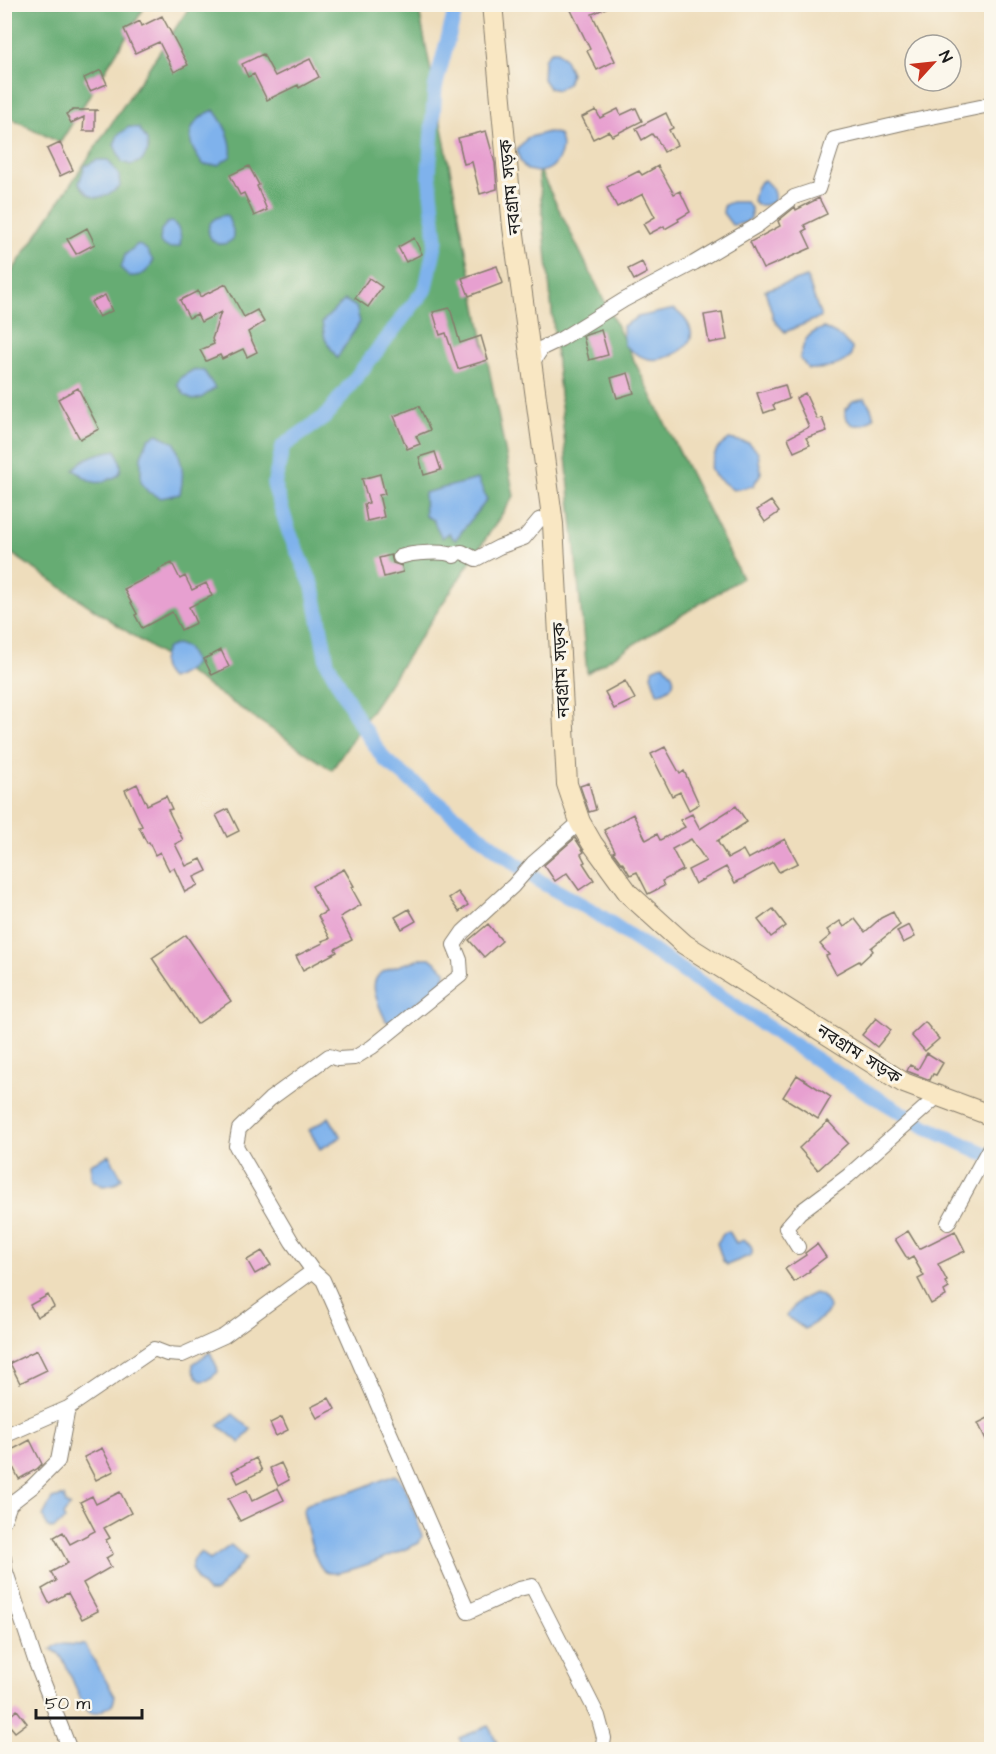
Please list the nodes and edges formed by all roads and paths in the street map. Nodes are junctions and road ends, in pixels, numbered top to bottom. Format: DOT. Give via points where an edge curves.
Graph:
graph roads {
  1 [pos="492,4"];
  2 [pos="992,101"];
  3 [pos="532,363"];
  4 [pos="552,516"];
  5 [pos="400,557"];
  6 [pos="580,822"];
  7 [pos="938,1096"];
  8 [pos="992,1116"];
  9 [pos="992,1143"];
  10 [pos="948,1223"];
  11 [pos="798,1247"];
  12 [pos="313,1271"];
  13 [pos="68,1408"];
  14 [pos="4,1436"];
  15 [pos="4,1520"];
  16 [pos="4,1558"];
  17 [pos="70,1749"];
  18 [pos="602,1749"];
  1 -- 3 [label="main road, নবগ্রাম সড়ক" via="513,227"];
  2 -- 3 [label="street" via="985,106 834,139 818,189 794,197 758,225 542,348"];
  3 -- 4 [label="main road, নবগ্রাম সড়ক"];
  4 -- 5 [label="street" via="539,520 524,538 476,559 462,552 454,556 418,553"];
  4 -- 6 [label="main road, নবগ্রাম সড়ক" via="567,784"];
  6 -- 7 [label="main road, নবগ্রাম সড়ক" via="629,894 684,944 904,1083"];
  6 -- 12 [label="street" via="464,932 454,945 461,975 372,1047 354,1058 329,1056 317,1063 239,1129 236,1146"];
  7 -- 8 [label="main road, নবগ্রাম সড়ক"];
  7 -- 11 [label="street" via="848,1176 800,1212 786,1228"];
  9 -- 10 [label="street"];
  12 -- 13 [label="street" via="224,1336 182,1355 154,1349"];
  12 -- 18 [label="street" via="323,1280 344,1325 468,1612 532,1586 598,1716 604,1738"];
  13 -- 14 [label="street"];
  13 -- 15 [label="street" via="58,1461 10,1504"];
  16 -- 17 [label="street" via="36,1663"];
}
